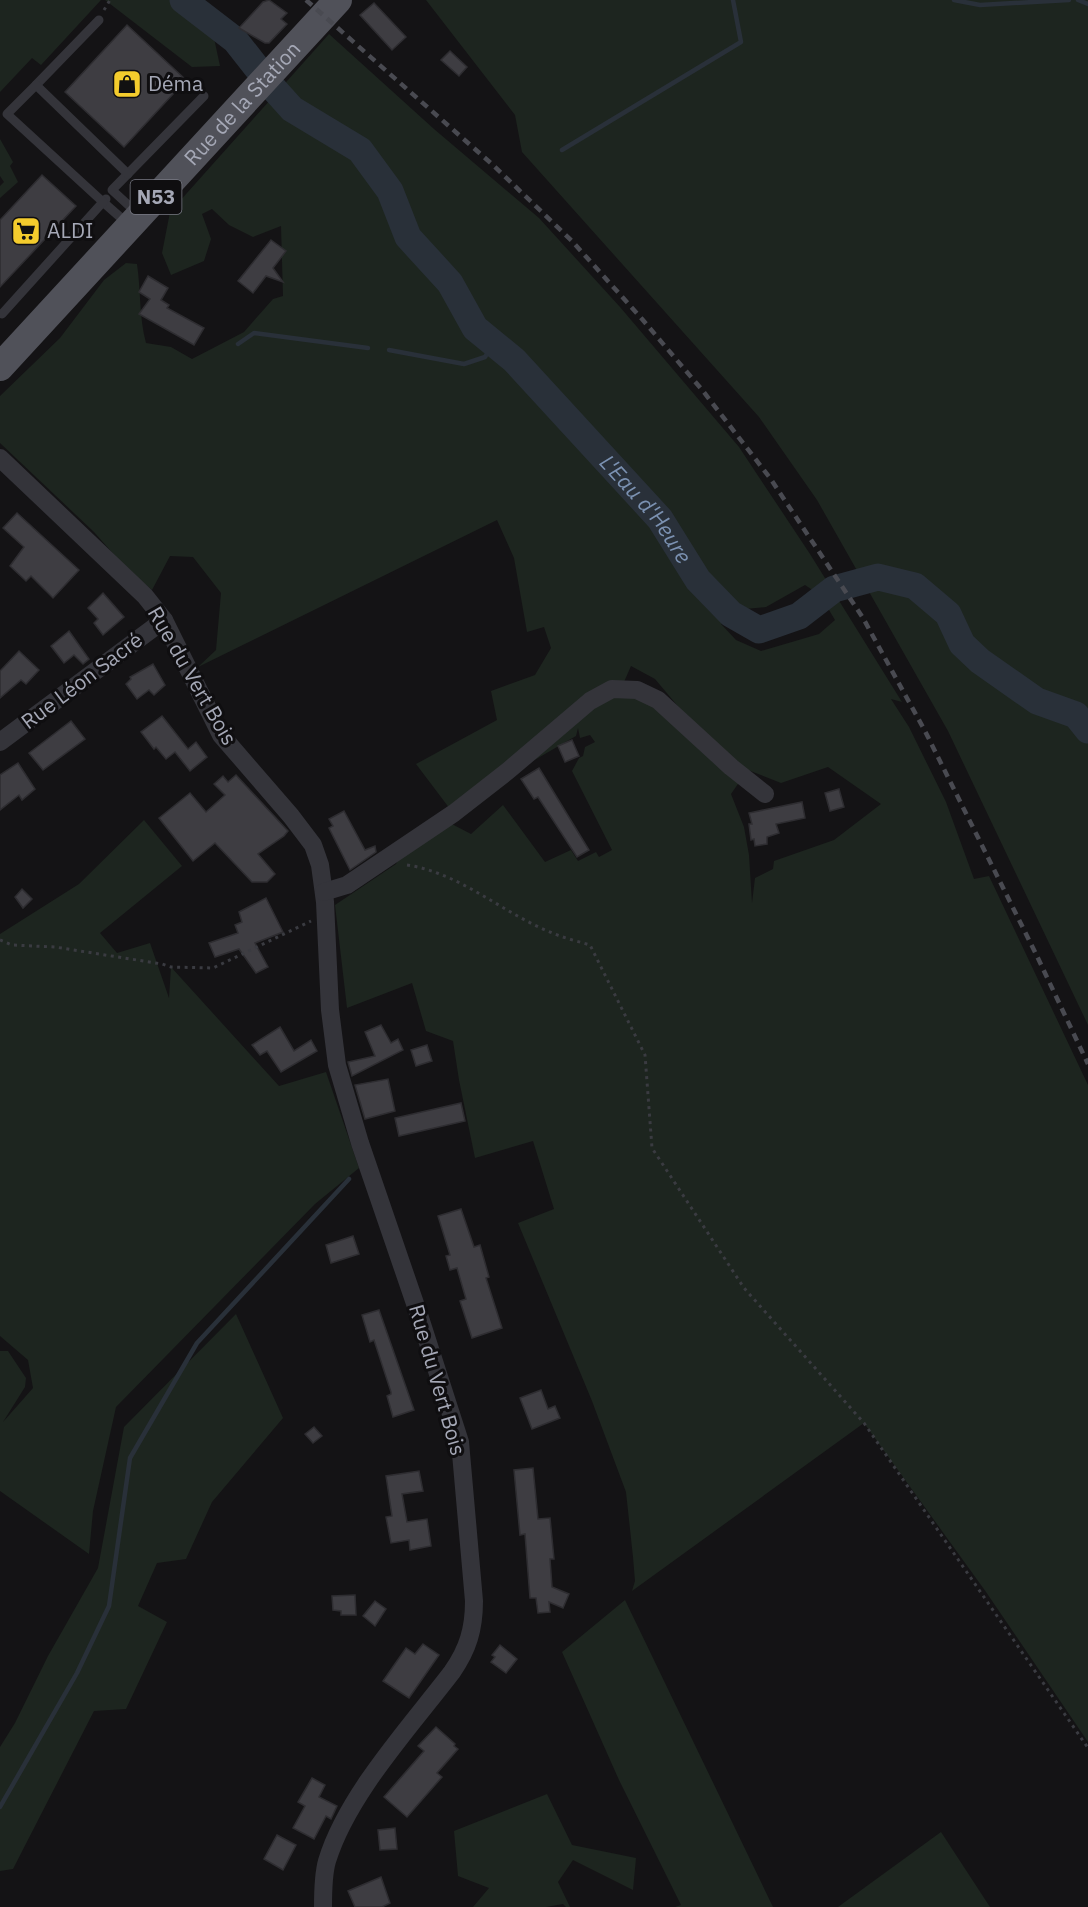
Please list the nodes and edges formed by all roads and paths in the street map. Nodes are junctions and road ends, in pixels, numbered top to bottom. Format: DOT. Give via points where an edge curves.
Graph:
graph roads {
  1 [pos="339,0"];
  2 [pos="99,20"];
  3 [pos="36,85"];
  4 [pos="204,96"];
  5 [pos="128,174"];
  6 [pos="112,190"];
  7 [pos="104,202"];
  8 [pos="135,221"];
  9 [pos="2,314"];
  10 [pos="0,366"];
  11 [pos="0,458"];
  12 [pos="164,620"];
  13 [pos="0,742"];
  14 [pos="765,794"];
  15 [pos="390,858"];
  16 [pos="324,892"];
  17 [pos="325,913"];
  18 [pos="0,940"];
  19 [pos="1088,1748"];
  20 [pos="323,1907"];
  1 -- 8 [label="main road, Rue de la Station / N53"];
  2 -- 3 [label="lane"];
  3 -- 5 [label="lane"];
  3 -- 7 [label="lane" via="7,114"];
  4 -- 5 [label="lane"];
  5 -- 6 [label="lane"];
  6 -- 7 [label="lane"];
  6 -- 8 [label="lane"];
  7 -- 8 [label="lane"];
  7 -- 9 [label="lane"];
  8 -- 10 [label="main road, Rue de la Station / N53"];
  11 -- 12 [label="street, Rue du Vert Bois" via="145,596"];
  12 -- 13 [label="street, Rue Léon Sacré"];
  12 -- 16 [label="street, Rue du Vert Bois" via="221,735 313,845"];
  14 -- 15 [label="street" via="658,700 637,690 612,689 590,701 509,770"];
  15 -- 16 [label="street" via="346,885"];
  15 -- 19 [label="path" via="396,864 427,868 548,932 590,945 645,1055 652,1148 744,1288 864,1423"];
  16 -- 17 [label="street, Rue du Vert Bois"];
  17 -- 18 [label="path" via="213,968 171,967 55,947 12,945"];
  17 -- 20 [label="street, Rue du Vert Bois" via="337,1065 460,1442 474,1610 471,1639 462,1658 353,1803 338,1832 326,1863"];
}
